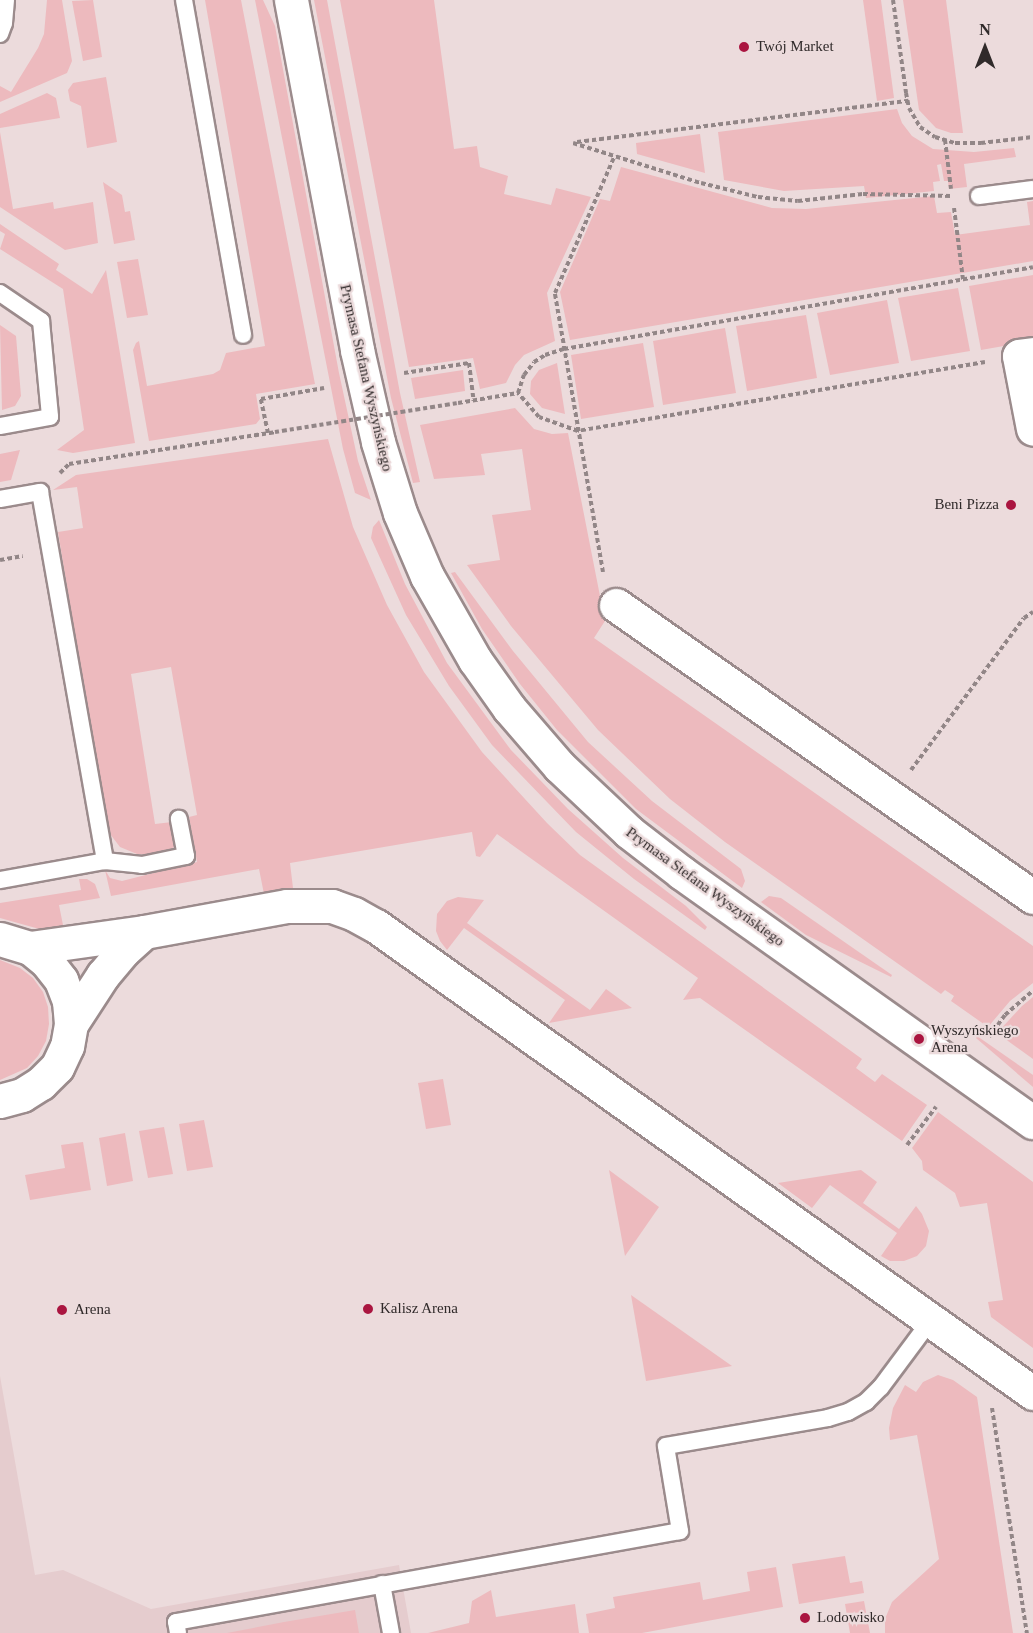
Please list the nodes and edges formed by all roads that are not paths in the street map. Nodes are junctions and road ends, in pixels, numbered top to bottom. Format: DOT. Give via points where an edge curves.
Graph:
graph roads {
  1 [pos="6,0"];
  2 [pos="184,0"];
  3 [pos="291,0"];
  4 [pos="0,34"];
  5 [pos="1033,189"];
  6 [pos="979,196"];
  7 [pos="2,297"];
  8 [pos="243,335"];
  9 [pos="1026,355"];
  10 [pos="0,426"];
  11 [pos="1033,429"];
  12 [pos="0,499"];
  13 [pos="616,605"];
  14 [pos="179,819"];
  15 [pos="105,861"];
  16 [pos="0,880"];
  17 [pos="1033,897"];
  18 [pos="144,932"];
  19 [pos="15,944"];
  20 [pos="71,1024"];
  21 [pos="0,1101"];
  22 [pos="1033,1122"];
  23 [pos="931,1320"];
  24 [pos="1033,1393"];
  25 [pos="382,1584"];
  26 [pos="178,1633"];
  27 [pos="391,1633"];
  1 -- 4 [label="lane"];
  2 -- 8 [label="lane"];
  3 -- 22 [label="street, Prymasa Stefana Wyszyńskiego" via="378,442 400,513 427,576 475,660 559,766 629,832"];
  5 -- 6 [label="lane"];
  7 -- 10 [label="lane" via="41,321 50,417"];
  9 -- 11 [label="street"];
  12 -- 15 [label="lane" via="40,492"];
  13 -- 17 [label="street"];
  14 -- 15 [label="lane" via="186,856 142,865"];
  15 -- 16 [label="lane"];
  18 -- 19 [label="street"];
  18 -- 20 [label="street" via="123,951"];
  18 -- 23 [label="street" via="287,906 332,906 354,914"];
  19 -- 20 [label="street" via="47,962 61,980 69,1001"];
  20 -- 21 [label="street" via="67,1046 57,1067 22,1095"];
  23 -- 24 [label="street"];
  23 -- 25 [label="lane" via="881,1387 848,1412 666,1446 680,1531"];
  25 -- 26 [label="lane" via="176,1622"];
  25 -- 27 [label="lane"];
}
